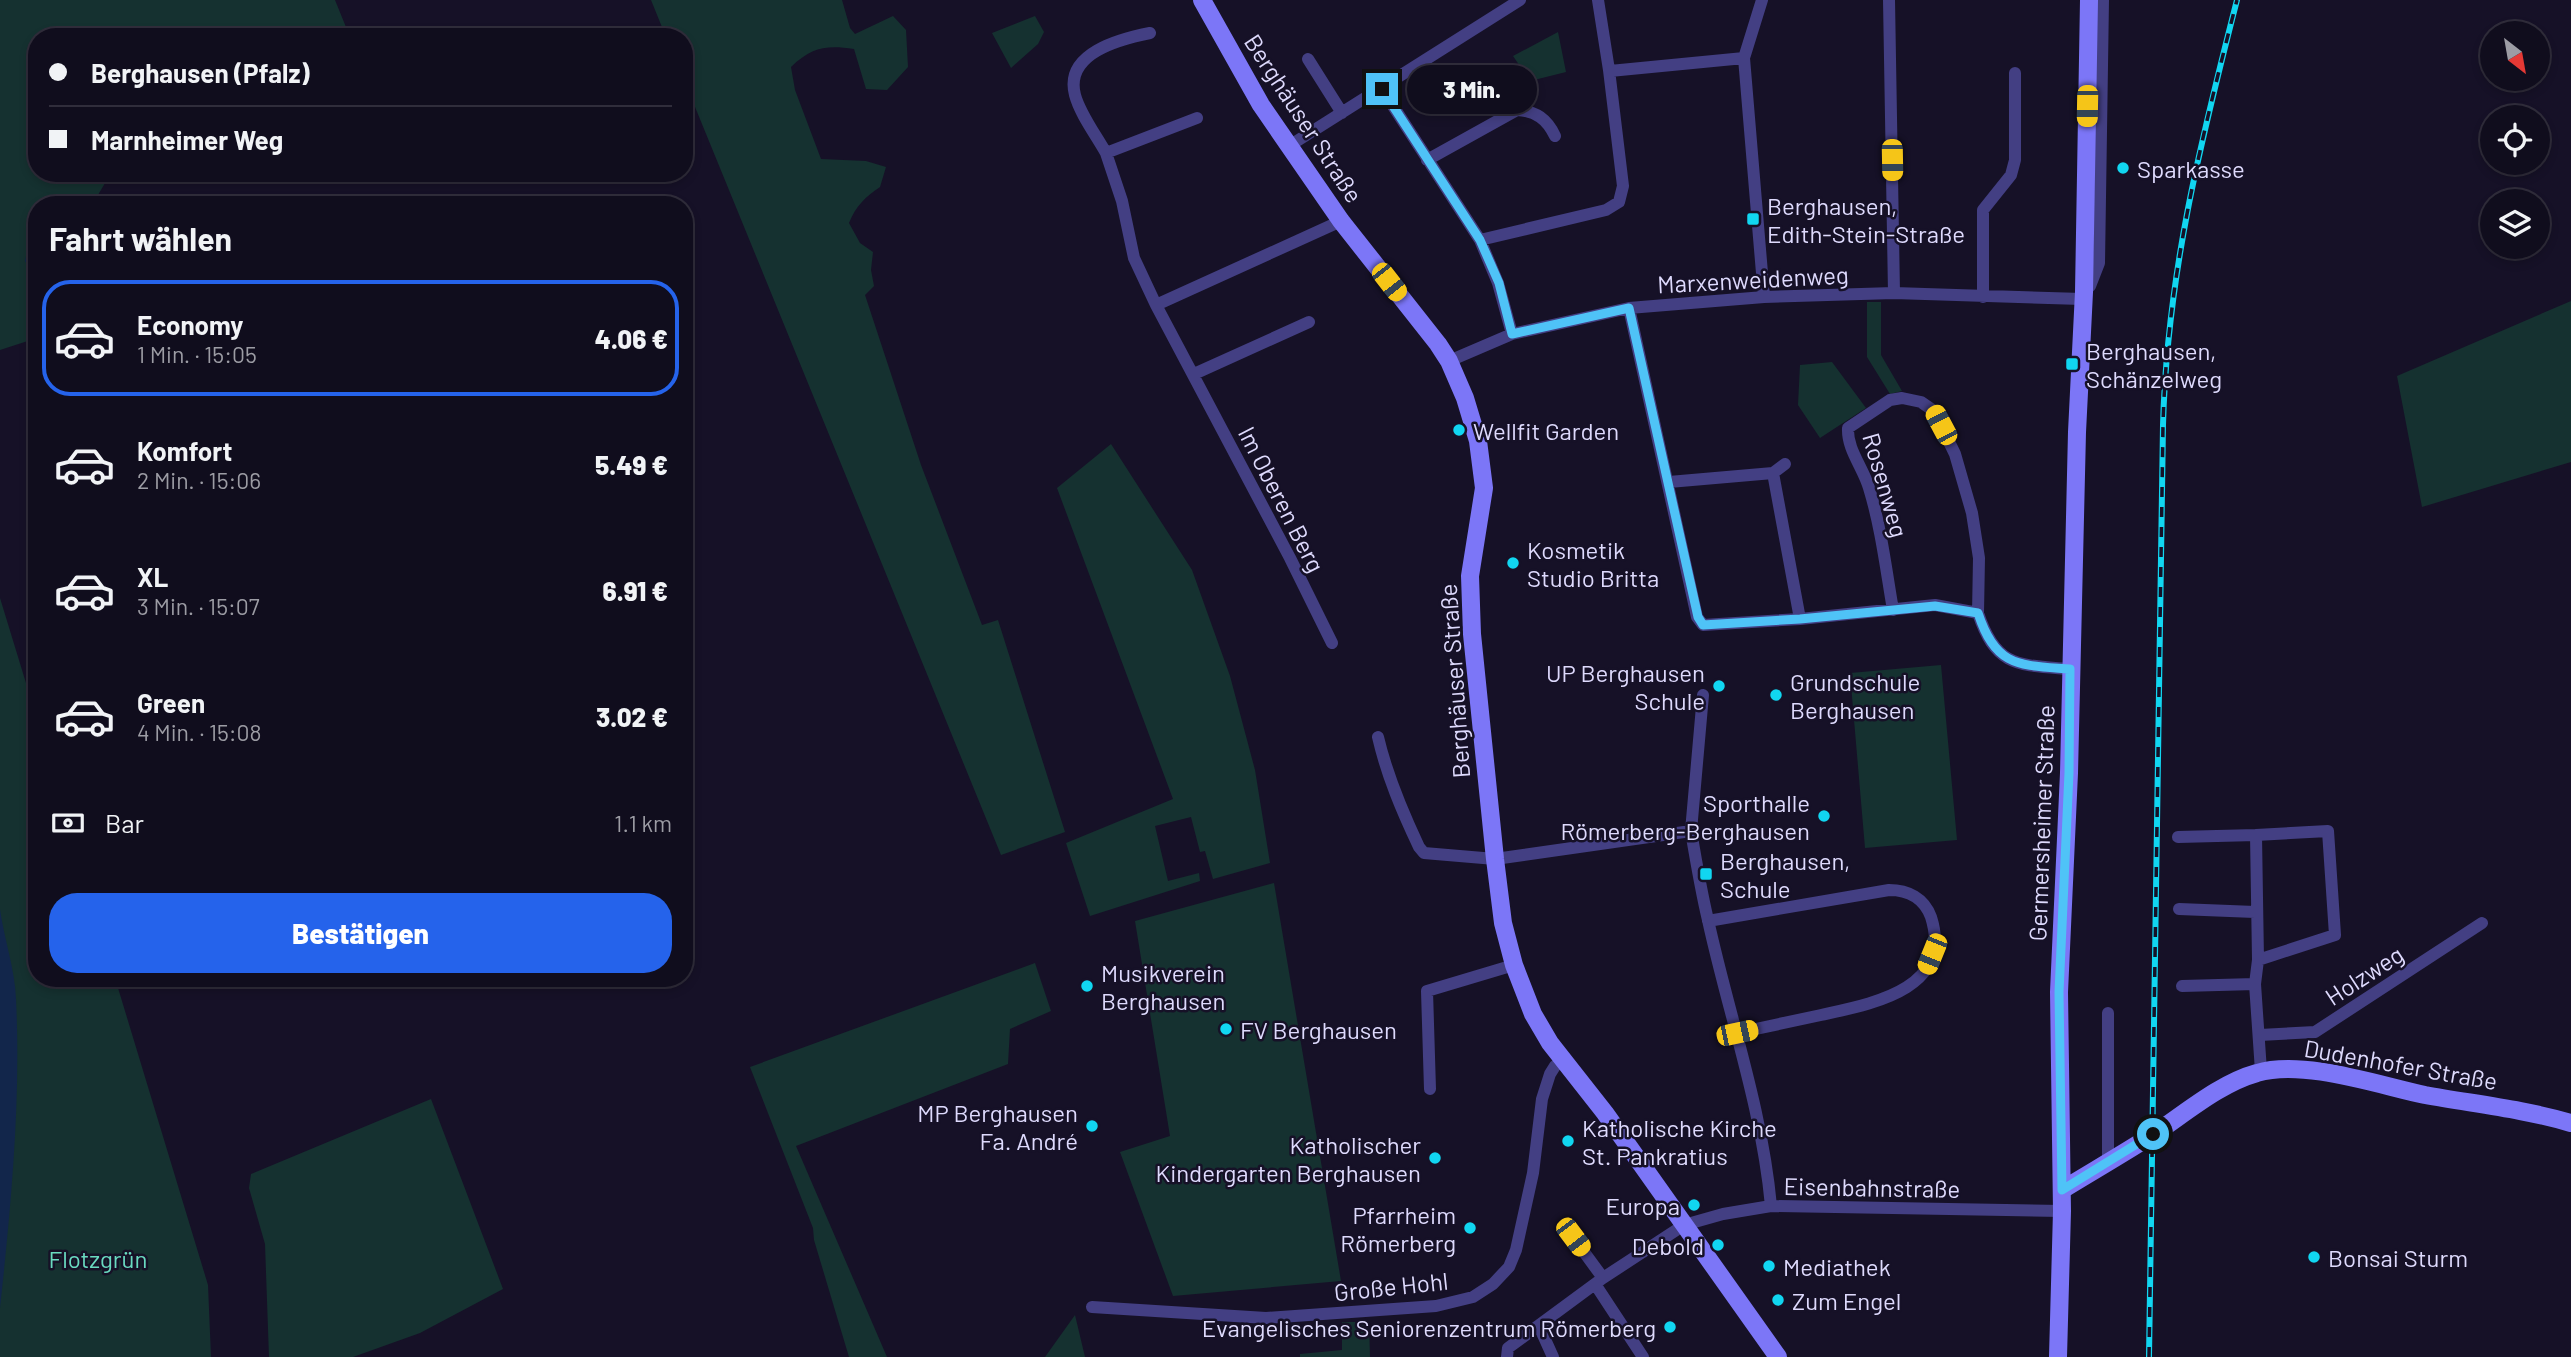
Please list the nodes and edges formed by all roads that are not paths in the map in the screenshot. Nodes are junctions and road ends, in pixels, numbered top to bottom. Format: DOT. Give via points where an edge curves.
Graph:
graph roads {
  1 [pos="1202,0"];
  2 [pos="1520,0"];
  3 [pos="1598,0"];
  4 [pos="1762,0"];
  5 [pos="1889,0"];
  6 [pos="2089,0"];
  7 [pos="2103,0"];
  8 [pos="1150,33"];
  9 [pos="1744,58"];
  10 [pos="1308,59"];
  11 [pos="1610,71"];
  12 [pos="2015,73"];
  13 [pos="1382,89"];
  14 [pos="1342,113"];
  15 [pos="1197,118"];
  16 [pos="1555,136"];
  17 [pos="1289,146"];
  18 [pos="1106,153"];
  19 [pos="1427,160"];
  20 [pos="1340,221"];
  21 [pos="1480,240"];
  22 [pos="1894,293"];
  23 [pos="2083,296"];
  24 [pos="1764,297"];
  25 [pos="1983,297"];
  26 [pos="1156,305"];
  27 [pos="1629,308"];
  28 [pos="1309,322"];
  29 [pos="1512,334"];
  30 [pos="1449,361"];
  31 [pos="1195,374"];
  32 [pos="1785,464"];
  33 [pos="1773,473"];
  34 [pos="1669,482"];
  35 [pos="1893,610"];
  36 [pos="1978,613"];
  37 [pos="1800,619"];
  38 [pos="1332,643"];
  39 [pos="2070,669"];
  40 [pos="1703,695"];
  41 [pos="1378,737"];
  42 [pos="1691,831"];
  43 [pos="2256,835"];
  44 [pos="2178,837"];
  45 [pos="1495,859"];
  46 [pos="2179,909"];
  47 [pos="2255,912"];
  48 [pos="1708,921"];
  49 [pos="2482,923"];
  50 [pos="2258,960"];
  51 [pos="1514,965"];
  52 [pos="2255,984"];
  53 [pos="2182,986"];
  54 [pos="2108,1013"];
  55 [pos="1737,1033"];
  56 [pos="2260,1035"];
  57 [pos="1564,1060"];
  58 [pos="2261,1072"];
  59 [pos="1430,1089"];
  60 [pos="2514,1108"];
  61 [pos="2571,1113"];
  62 [pos="2571,1122"];
  63 [pos="2109,1161"];
  64 [pos="2062,1190"];
  65 [pos="1772,1206"];
  66 [pos="2062,1211"];
  67 [pos="1684,1225"];
  68 [pos="1573,1237"];
  69 [pos="1599,1281"];
  70 [pos="1092,1307"];
  71 [pos="1539,1326"];
  72 [pos="1507,1357"];
  73 [pos="1553,1357"];
  74 [pos="1643,1357"];
  75 [pos="1778,1357"];
  76 [pos="2058,1357"];
  1 -- 17 [label="street, Berghäuser Straße"];
  2 -- 13 [label="street"];
  3 -- 11 [label="street"];
  4 -- 9 [label="street"];
  5 -- 22 [label="street"];
  6 -- 23 [label="street, Germersheimer Straße"];
  7 -- 23 [label="street, Germersheimer Straße" via="2099,263"];
  8 -- 18 [label="street, Im Oberen Berg" via="1112,43 1077,68 1075,98"];
  9 -- 11 [label="street"];
  9 -- 24 [label="street"];
  10 -- 14 [label="street"];
  11 -- 21 [label="street" via="1623,186 1619,202 1606,210"];
  12 -- 25 [label="street" via="2015,160 2011,175 1983,210"];
  13 -- 14 [label="street"];
  13 -- 19 [label="street"];
  14 -- 17 [label="street"];
  15 -- 18 [label="street"];
  16 -- 19 [label="street" via="1548,123 1530,111 1517,110"];
  17 -- 20 [label="street, Berghäuser Straße"];
  18 -- 26 [label="street, Im Oberen Berg" via="1134,258"];
  19 -- 21 [label="street"];
  20 -- 26 [label="street"];
  20 -- 30 [label="street, Berghäuser Straße"];
  21 -- 29 [label="street" via="1499,283"];
  22 -- 24 [label="street, Marxenweidenweg"];
  22 -- 25 [label="street, Marxenweidenweg"];
  23 -- 25 [label="street, Marxenweidenweg"];
  23 -- 39 [label="street, Germersheimer Straße"];
  24 -- 27 [label="street, Marxenweidenweg"];
  26 -- 31 [label="street, Im Oberen Berg"];
  27 -- 29 [label="street, Marxenweidenweg"];
  27 -- 34 [label="street"];
  28 -- 31 [label="street"];
  29 -- 30 [label="street, Marxenweidenweg"];
  30 -- 45 [label="street, Berghäuser Straße" via="1478,442 1484,488 1470,576 1477,698"];
  31 -- 38 [label="street, Im Oberen Berg"];
  32 -- 33 [label="street"];
  33 -- 34 [label="street"];
  33 -- 37 [label="street"];
  34 -- 37 [label="street" via="1703,625"];
  35 -- 36 [label="street" via="1935,606"];
  35 -- 36 [label="street, Rosenweg" via="1869,485 1847,439 1847,428 1890,400 1902,398 1934,411 1955,454 1976,535"];
  35 -- 37 [label="street"];
  36 -- 39 [label="street" via="1998,653 2023,665"];
  39 -- 64 [label="street, Germersheimer Straße" via="2059,992"];
  40 -- 42 [label="street"];
  41 -- 45 [label="street" via="1396,798 1424,853"];
  42 -- 45 [label="street"];
  42 -- 48 [label="street"];
  43 -- 44 [label="street"];
  43 -- 47 [label="street"];
  43 -- 50 [label="street" via="2328,831 2335,935"];
  45 -- 51 [label="street, Berghäuser Straße"];
  46 -- 47 [label="street"];
  47 -- 50 [label="street"];
  48 -- 55 [label="street"];
  48 -- 55 [label="street" via="1901,890 1915,895 1933,926 1932,954 1907,989 1875,1003"];
  49 -- 56 [label="street, Holzweg" via="2315,1032"];
  50 -- 52 [label="street"];
  51 -- 57 [label="street, Berghäuser Straße" via="1533,1014"];
  51 -- 59 [label="street" via="1427,991"];
  52 -- 53 [label="street"];
  52 -- 56 [label="street"];
  54 -- 63 [label="street"];
  55 -- 65 [label="street"];
  56 -- 58 [label="street"];
  57 -- 67 [label="street, Berghäuser Straße"];
  57 -- 70 [label="street, Große Hohl" via="1550,1074 1542,1099 1533,1173 1509,1267 1473,1297 1436,1306 1266,1318"];
  58 -- 60 [label="street, Dudenhofer Straße" via="2315,1072"];
  58 -- 63 [label="street, Dudenhofer Straße" via="2220,1090"];
  60 -- 61 [label="street, Dudenhofer Straße" via="2545,1103"];
  60 -- 62 [label="street, Dudenhofer Straße"];
  63 -- 64 [label="street, Dudenhofer Straße"];
  64 -- 66 [label="street, Germersheimer Straße"];
  65 -- 66 [label="street, Eisenbahnstraße"];
  65 -- 67 [label="street, Eisenbahnstraße"];
  66 -- 76 [label="street, Germersheimer Straße"];
  67 -- 69 [label="street, Eisenbahnstraße"];
  67 -- 75 [label="street, Berghäuser Straße"];
  68 -- 69 [label="street"];
  69 -- 71 [label="street, Eisenbahnstraße"];
  69 -- 74 [label="street"];
  71 -- 72 [label="street, Eisenbahnstraße" via="1508,1348"];
  71 -- 73 [label="street"];
}
